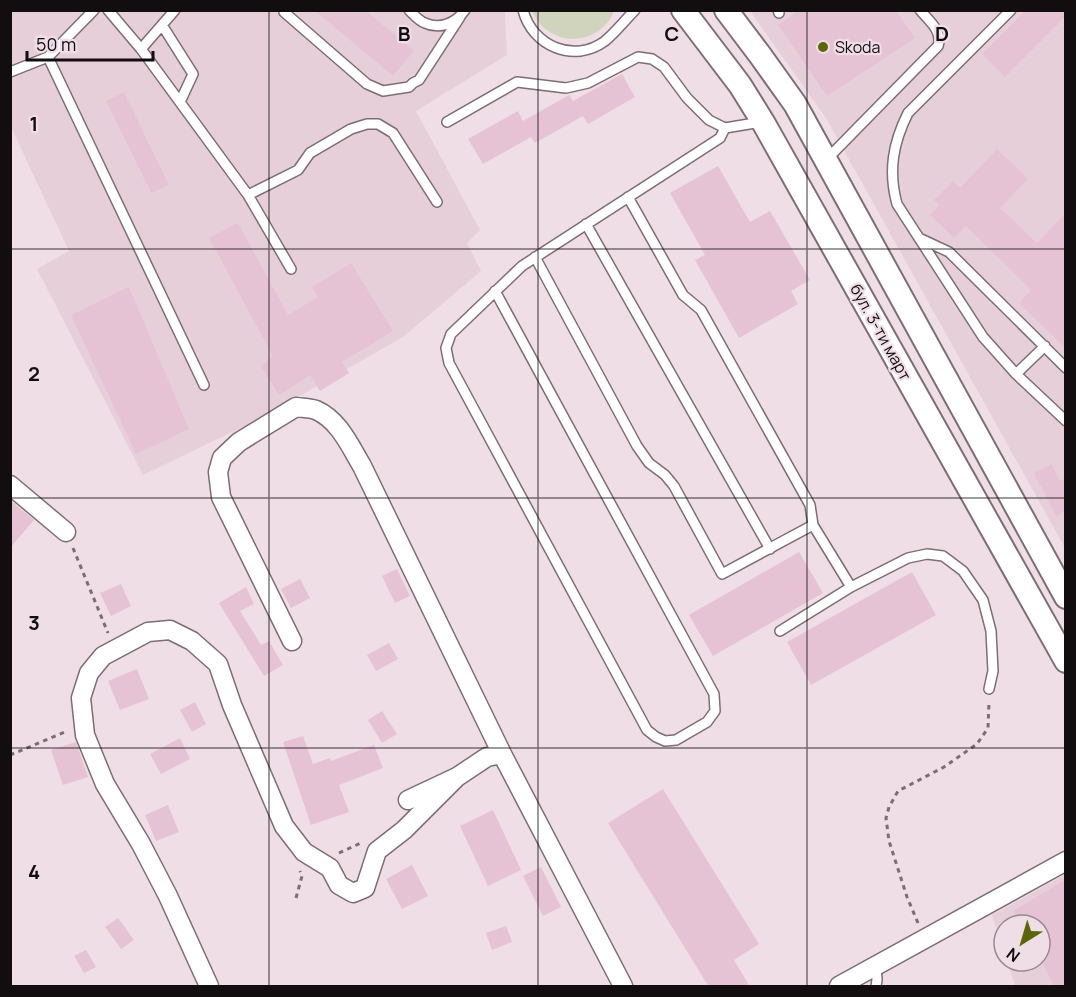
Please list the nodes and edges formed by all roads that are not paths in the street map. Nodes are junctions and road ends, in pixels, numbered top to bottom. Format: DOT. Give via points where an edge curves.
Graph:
graph roads {
  1 [pos="94,10"];
  2 [pos="108,10"];
  3 [pos="176,10"];
  4 [pos="284,10"];
  5 [pos="409,10"];
  6 [pos="523,10"];
  7 [pos="635,10"];
  8 [pos="683,10"];
  9 [pos="726,10"];
  10 [pos="920,10"];
  11 [pos="1011,10"];
  12 [pos="463,14"];
  13 [pos="162,25"];
  14 [pos="141,49"];
  15 [pos="48,57"];
  16 [pos="10,72"];
  17 [pos="180,102"];
  18 [pos="795,104"];
  19 [pos="447,122"];
  20 [pos="763,122"];
  21 [pos="725,128"];
  22 [pos="826,160"];
  23 [pos="248,195"];
  24 [pos="628,197"];
  25 [pos="437,202"];
  26 [pos="586,224"];
  27 [pos="919,238"];
  28 [pos="535,257"];
  29 [pos="291,269"];
  30 [pos="495,291"];
  31 [pos="1045,346"];
  32 [pos="1065,368"];
  33 [pos="1016,374"];
  34 [pos="204,385"];
  35 [pos="1065,421"];
  36 [pos="10,485"];
  37 [pos="813,525"];
  38 [pos="66,532"];
  39 [pos="770,549"];
  40 [pos="851,587"];
  41 [pos="1065,597"];
  42 [pos="780,631"];
  43 [pos="292,641"];
  44 [pos="1065,661"];
  45 [pos="989,689"];
  46 [pos="502,754"];
  47 [pos="457,777"];
  48 [pos="408,800"];
  49 [pos="1065,861"];
  50 [pos="876,966"];
  51 [pos="209,987"];
  52 [pos="623,987"];
  53 [pos="839,987"];
  54 [pos="876,987"];
  1 -- 15 [label="lane"];
  2 -- 14 [label="lane"];
  3 -- 13 [label="lane"];
  4 -- 12 [label="lane" via="367,84 383,91 409,87 419,80"];
  5 -- 12 [label="lane" via="425,23 444,26"];
  6 -- 7 [label="lane" via="525,20 539,39 563,50 578,51 604,41"];
  8 -- 20 [label="street, бул. 3-ти март"];
  9 -- 18 [label="street, бул. 3-ти март"];
  10 -- 22 [label="lane" via="938,31 938,46"];
  11 -- 27 [label="lane" via="908,113 899,130 894,148 893,189 897,204"];
  13 -- 14 [label="lane"];
  13 -- 17 [label="lane" via="193,74"];
  14 -- 17 [label="lane"];
  15 -- 16 [label="lane"];
  15 -- 34 [label="lane"];
  17 -- 23 [label="lane"];
  18 -- 20 [label="street"];
  18 -- 22 [label="street, бул. 3-ти март"];
  19 -- 21 [label="lane" via="517,82 566,88 588,83 638,57 652,59 664,67 687,98 709,120"];
  20 -- 21 [label="lane"];
  20 -- 44 [label="street, бул. 3-ти март"];
  21 -- 24 [label="lane" via="720,138"];
  22 -- 41 [label="street, бул. 3-ти март"];
  23 -- 25 [label="lane" via="298,170 310,153 351,129 378,124 393,133"];
  23 -- 29 [label="lane"];
  24 -- 26 [label="lane"];
  24 -- 37 [label="lane" via="683,295 701,309 810,505"];
  26 -- 28 [label="lane"];
  26 -- 39 [label="lane"];
  27 -- 31 [label="lane" via="949,252"];
  27 -- 33 [label="lane" via="982,337"];
  28 -- 30 [label="lane"];
  28 -- 39 [label="lane" via="637,446 674,486 722,574"];
  30 -- 30 [label="lane" via="451,334 446,348 449,363 647,730 665,741 676,740 707,722 715,711 714,694"];
  31 -- 32 [label="lane"];
  31 -- 33 [label="lane"];
  33 -- 35 [label="lane"];
  36 -- 38 [label="street"];
  37 -- 39 [label="lane"];
  37 -- 40 [label="lane"];
  40 -- 42 [label="lane"];
  40 -- 45 [label="lane" via="908,558 943,556 963,571 983,600 991,631 993,671"];
  43 -- 46 [label="street" via="221,497 218,472 222,458 239,442 296,407 315,410 332,420 348,441"];
  46 -- 47 [label="street" via="487,757"];
  46 -- 52 [label="street"];
  47 -- 48 [label="street"];
  47 -- 51 [label="street" via="377,851 365,888 354,893 339,885 330,868 304,852 284,826 218,664 192,641 170,630 148,632 103,656 89,673 81,698 85,735 105,784 147,854"];
  49 -- 50 [label="street"];
  50 -- 53 [label="street"];
  50 -- 54 [label="lane"];
}
